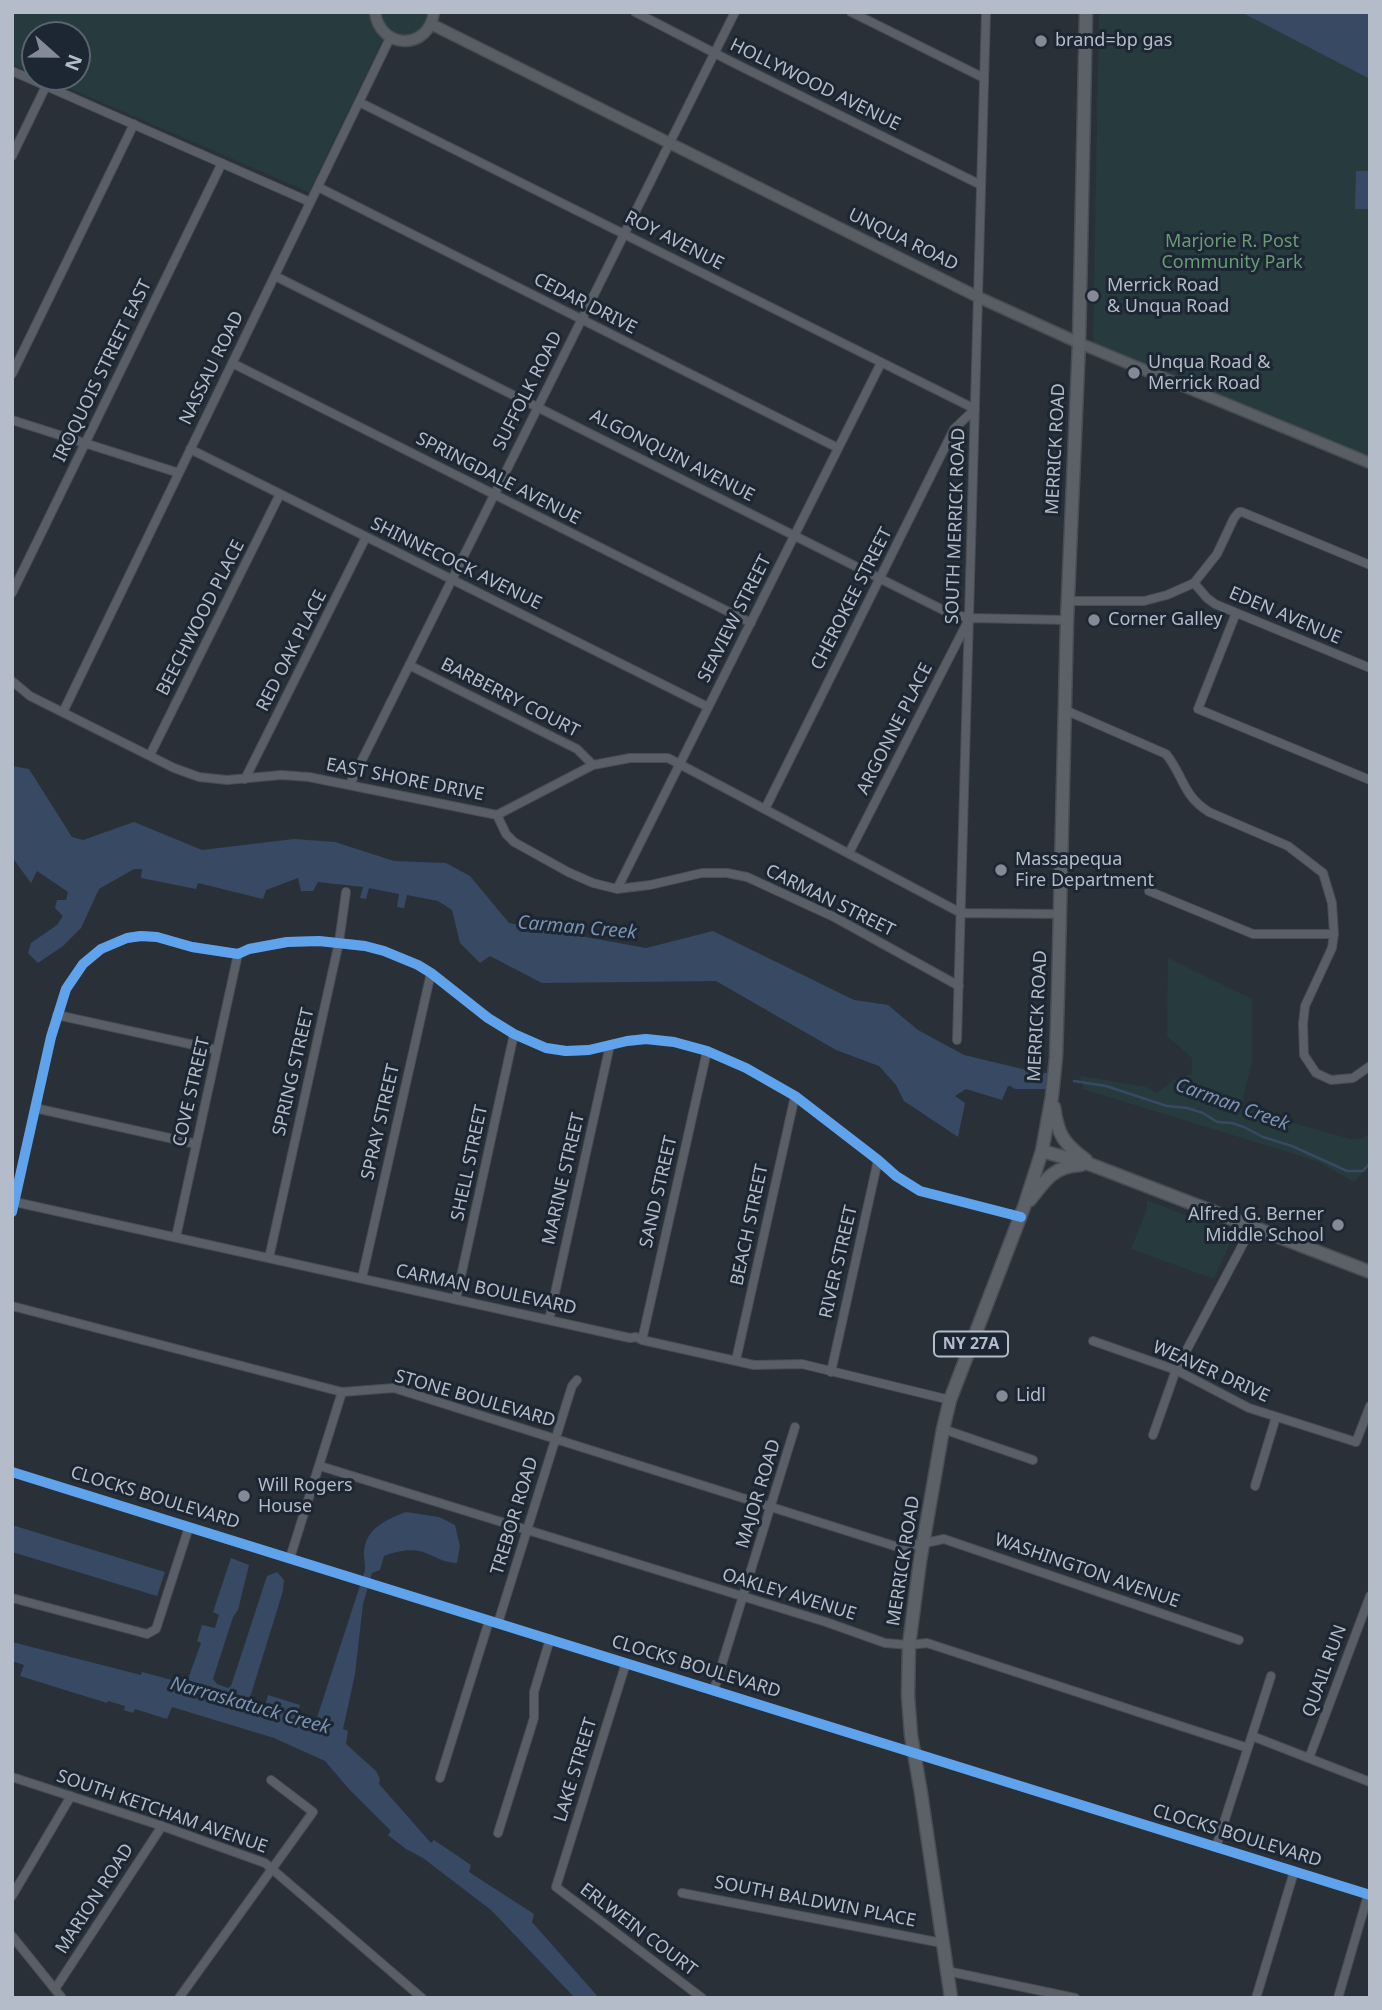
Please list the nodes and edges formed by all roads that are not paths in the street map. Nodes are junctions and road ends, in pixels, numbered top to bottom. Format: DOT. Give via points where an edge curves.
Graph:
graph roads {
  1 [pos="375,12"];
  2 [pos="434,12"];
  3 [pos="635,12"];
  4 [pos="735,12"];
  5 [pos="851,12"];
  6 [pos="986,12"];
  7 [pos="1086,12"];
  8 [pos="431,24"];
  9 [pos="390,38"];
  10 [pos="715,53"];
  11 [pos="984,78"];
  12 [pos="44,91"];
  13 [pos="58,91"];
  14 [pos="359,102"];
  15 [pos="134,124"];
  16 [pos="669,144"];
  17 [pos="12,156"];
  18 [pos="222,163"];
  19 [pos="981,185"];
  20 [pos="317,187"];
  21 [pos="310,202"];
  22 [pos="624,234"];
  23 [pos="275,275"];
  24 [pos="978,297"];
  25 [pos="582,319"];
  26 [pos="1079,343"];
  27 [pos="232,363"];
  28 [pos="881,363"];
  29 [pos="12,374"];
  30 [pos="538,407"];
  31 [pos="975,409"];
  32 [pos="12,420"];
  33 [pos="85,443"];
  34 [pos="838,448"];
  35 [pos="190,449"];
  36 [pos="1370,463"];
  37 [pos="179,472"];
  38 [pos="280,494"];
  39 [pos="494,494"];
  40 [pos="794,535"];
  41 [pos="366,537"];
  42 [pos="1370,565"];
  43 [pos="880,578"];
  44 [pos="452,579"];
  45 [pos="1194,583"];
  46 [pos="12,593"];
  47 [pos="1068,601"];
  48 [pos="1236,613"];
  49 [pos="969,618"];
  50 [pos="1067,620"];
  51 [pos="751,622"];
  52 [pos="409,665"];
  53 [pos="1370,668"];
  54 [pos="12,681"];
  55 [pos="708,707"];
  56 [pos="1065,710"];
  57 [pos="62,712"];
  58 [pos="150,755"];
  59 [pos="680,764"];
  60 [pos="593,765"];
  61 [pos="245,779"];
  62 [pos="1370,780"];
  63 [pos="350,784"];
  64 [pos="765,809"];
  65 [pos="497,815"];
  66 [pos="849,853"];
  67 [pos="618,889"];
  68 [pos="1149,891"];
  69 [pos="346,892"];
  70 [pos="961,913"];
  71 [pos="1060,914"];
  72 [pos="1335,934"];
  73 [pos="339,942"];
  74 [pos="239,954"];
  75 [pos="431,973"];
  76 [pos="959,986"];
  77 [pos="57,1015"];
  78 [pos="514,1034"];
  79 [pos="957,1040"];
  80 [pos="610,1045"];
  81 [pos="217,1050"];
  82 [pos="707,1051"];
  83 [pos="1370,1066"];
  84 [pos="794,1096"];
  85 [pos="1052,1096"];
  86 [pos="35,1108"];
  87 [pos="196,1144"];
  88 [pos="1042,1151"];
  89 [pos="878,1160"];
  90 [pos="1092,1165"];
  91 [pos="15,1202"];
  92 [pos="12,1212"];
  93 [pos="1023,1212"];
  94 [pos="1252,1227"];
  95 [pos="176,1237"];
  96 [pos="269,1258"];
  97 [pos="1370,1272"];
  98 [pos="362,1278"];
  99 [pos="456,1299"];
  100 [pos="12,1306"];
  101 [pos="549,1320"];
  102 [pos="642,1340"];
  103 [pos="1093,1341"];
  104 [pos="736,1360"];
  105 [pos="1175,1370"];
  106 [pos="831,1371"];
  107 [pos="577,1380"];
  108 [pos="342,1392"];
  109 [pos="950,1400"];
  110 [pos="1370,1405"];
  111 [pos="1276,1417"];
  112 [pos="795,1427"];
  113 [pos="943,1429"];
  114 [pos="1153,1435"];
  115 [pos="556,1439"];
  116 [pos="1032,1460"];
  117 [pos="320,1466"];
  118 [pos="12,1472"];
  119 [pos="1255,1486"];
  120 [pos="772,1506"];
  121 [pos="189,1527"];
  122 [pos="527,1530"];
  123 [pos="923,1544"];
  124 [pos="290,1559"];
  125 [pos="1370,1595"];
  126 [pos="743,1597"];
  127 [pos="12,1598"];
  128 [pos="494,1622"];
  129 [pos="550,1639"];
  130 [pos="1240,1640"];
  131 [pos="909,1645"];
  132 [pos="626,1663"];
  133 [pos="1271,1676"];
  134 [pos="714,1690"];
  135 [pos="1252,1736"];
  136 [pos="1248,1748"];
  137 [pos="914,1753"];
  138 [pos="1310,1758"];
  139 [pos="12,1777"];
  140 [pos="440,1777"];
  141 [pos="271,1780"];
  142 [pos="1370,1782"];
  143 [pos="71,1796"];
  144 [pos="162,1826"];
  145 [pos="498,1833"];
  146 [pos="1216,1847"];
  147 [pos="272,1869"];
  148 [pos="1294,1872"];
  149 [pos="556,1887"];
  150 [pos="682,1893"];
  151 [pos="1369,1895"];
  152 [pos="12,1896"];
  153 [pos="12,1937"];
  154 [pos="942,1943"];
  155 [pos="947,1971"];
  156 [pos="55,1989"];
  157 [pos="411,1994"];
  158 [pos="62,1998"];
  159 [pos="178,1998"];
  160 [pos="422,1998"];
  161 [pos="702,1998"];
  162 [pos="951,1998"];
  163 [pos="1076,1998"];
  164 [pos="1256,1998"];
  165 [pos="1338,1998"];
  1 -- 9 [label="street" via="380,28"];
  2 -- 8 [label="street"];
  3 -- 10 [label="street, HOLLYWOOD AVENUE"];
  4 -- 10 [label="street, SUFFOLK ROAD"];
  5 -- 11 [label="street"];
  6 -- 11 [label="street, SOUTH MERRICK ROAD"];
  7 -- 26 [label="main road, MERRICK ROAD"];
  8 -- 9 [label="street" via="411,40"];
  8 -- 16 [label="street, UNQUA ROAD"];
  9 -- 14 [label="street, NASSAU ROAD"];
  10 -- 16 [label="street, SUFFOLK ROAD"];
  10 -- 19 [label="street, HOLLYWOOD AVENUE"];
  11 -- 19 [label="street, SOUTH MERRICK ROAD"];
  12 -- 17 [label="street"];
  13 -- 15 [label="street"];
  14 -- 20 [label="street, NASSAU ROAD"];
  14 -- 22 [label="street, ROY AVENUE"];
  15 -- 18 [label="street"];
  15 -- 29 [label="street"];
  16 -- 22 [label="street, SUFFOLK ROAD"];
  16 -- 24 [label="street, UNQUA ROAD"];
  18 -- 21 [label="street"];
  18 -- 33 [label="street, IROQUOIS STREET EAST"];
  19 -- 24 [label="street, SOUTH MERRICK ROAD"];
  20 -- 21 [label="street, NASSAU ROAD"];
  20 -- 25 [label="street, CEDAR DRIVE"];
  21 -- 23 [label="street, NASSAU ROAD"];
  22 -- 25 [label="street, SUFFOLK ROAD"];
  22 -- 28 [label="street, ROY AVENUE"];
  23 -- 27 [label="street, NASSAU ROAD"];
  23 -- 30 [label="street, ALGONQUIN AVENUE"];
  24 -- 26 [label="street, UNQUA ROAD"];
  24 -- 31 [label="street, SOUTH MERRICK ROAD"];
  25 -- 30 [label="street, SUFFOLK ROAD"];
  25 -- 34 [label="street, CEDAR DRIVE"];
  26 -- 36 [label="street, UNQUA ROAD"];
  26 -- 47 [label="main road, MERRICK ROAD"];
  27 -- 35 [label="street, NASSAU ROAD"];
  27 -- 39 [label="street, SPRINGDALE AVENUE"];
  28 -- 31 [label="street, ROY AVENUE"];
  28 -- 34 [label="street, SEAVIEW STREET"];
  30 -- 39 [label="street, SUFFOLK ROAD"];
  30 -- 40 [label="street, ALGONQUIN AVENUE"];
  31 -- 43 [label="street, CHEROKEE STREET" via="954,429"];
  31 -- 49 [label="street, SOUTH MERRICK ROAD"];
  32 -- 33 [label="street"];
  33 -- 37 [label="street"];
  33 -- 46 [label="street, IROQUOIS STREET EAST"];
  34 -- 40 [label="street, SEAVIEW STREET"];
  35 -- 37 [label="street, NASSAU ROAD"];
  35 -- 38 [label="street, SHINNECOCK AVENUE"];
  37 -- 57 [label="street, NASSAU ROAD"];
  38 -- 41 [label="street, SHINNECOCK AVENUE"];
  38 -- 58 [label="street, BEECHWOOD PLACE"];
  39 -- 44 [label="street, SUFFOLK ROAD"];
  39 -- 51 [label="street, SPRINGDALE AVENUE"];
  40 -- 43 [label="street, ALGONQUIN AVENUE"];
  40 -- 51 [label="street, SEAVIEW STREET"];
  41 -- 44 [label="street, SHINNECOCK AVENUE"];
  41 -- 61 [label="street, RED OAK PLACE"];
  42 -- 45 [label="street" via="1239,512 1217,554"];
  43 -- 49 [label="street, ALGONQUIN AVENUE" via="949,613"];
  43 -- 64 [label="street, CHEROKEE STREET"];
  44 -- 52 [label="street, SUFFOLK ROAD"];
  44 -- 55 [label="street, SHINNECOCK AVENUE"];
  45 -- 47 [label="street" via="1144,601"];
  45 -- 48 [label="street, EDEN AVENUE" via="1215,604"];
  47 -- 50 [label="main road, MERRICK ROAD"];
  48 -- 53 [label="street, EDEN AVENUE"];
  48 -- 62 [label="street" via="1198,709"];
  49 -- 50 [label="street, ALGONQUIN AVENUE"];
  49 -- 66 [label="street, ARGONNE PLACE"];
  49 -- 70 [label="street, SOUTH MERRICK ROAD"];
  50 -- 56 [label="main road, MERRICK ROAD"];
  51 -- 55 [label="street, SEAVIEW STREET"];
  52 -- 60 [label="street, BARBERRY COURT" via="577,749"];
  52 -- 63 [label="street, SUFFOLK ROAD"];
  54 -- 57 [label="street, EAST SHORE DRIVE"];
  55 -- 59 [label="street, SEAVIEW STREET"];
  56 -- 71 [label="main road, MERRICK ROAD"];
  56 -- 72 [label="street" via="1166,754 1197,804 1288,846 1323,873"];
  57 -- 58 [label="street, EAST SHORE DRIVE"];
  58 -- 61 [label="street, EAST SHORE DRIVE" via="199,777"];
  59 -- 60 [label="street, EAST SHORE DRIVE" via="668,758 630,758"];
  59 -- 64 [label="street, EAST SHORE DRIVE"];
  59 -- 67 [label="street, SEAVIEW STREET"];
  60 -- 65 [label="street, EAST SHORE DRIVE"];
  61 -- 63 [label="street, EAST SHORE DRIVE" via="290,775"];
  63 -- 65 [label="street, EAST SHORE DRIVE"];
  64 -- 66 [label="street, EAST SHORE DRIVE"];
  65 -- 67 [label="street, CARMAN STREET" via="514,842 568,872"];
  66 -- 70 [label="street, EAST SHORE DRIVE"];
  67 -- 76 [label="street, CARMAN STREET" via="702,873 747,877 834,917"];
  68 -- 72 [label="street" via="1253,934"];
  69 -- 73 [label="street, SPRING STREET"];
  70 -- 71 [label="street, EAST SHORE DRIVE"];
  70 -- 76 [label="street, SOUTH MERRICK ROAD"];
  71 -- 85 [label="main road, MERRICK ROAD"];
  72 -- 83 [label="street" via="1305,1006 1304,1055 1317,1073 1331,1080 1353,1078"];
  73 -- 74 [label="street" via="287,942"];
  73 -- 75 [label="street" via="384,951"];
  73 -- 96 [label="street, SPRING STREET"];
  74 -- 77 [label="street" via="157,937 127,938 101,949 83,964 66,989"];
  74 -- 81 [label="street, COVE STREET"];
  75 -- 78 [label="street"];
  75 -- 98 [label="street, SPRAY STREET"];
  76 -- 79 [label="street, SOUTH MERRICK ROAD"];
  77 -- 81 [label="street"];
  77 -- 86 [label="street"];
  78 -- 80 [label="street" via="566,1051"];
  78 -- 99 [label="street, SHELL STREET"];
  80 -- 82 [label="street" via="660,1040"];
  80 -- 101 [label="street, MARINE STREET"];
  81 -- 87 [label="street, COVE STREET"];
  82 -- 84 [label="street"];
  82 -- 102 [label="street, SAND STREET"];
  84 -- 89 [label="street"];
  84 -- 104 [label="street, BEACH STREET"];
  85 -- 88 [label="main road, MERRICK ROAD"];
  85 -- 90 [label="main road" via="1060,1136"];
  86 -- 87 [label="street"];
  86 -- 91 [label="street"];
  87 -- 95 [label="street, COVE STREET"];
  88 -- 90 [label="main road"];
  88 -- 93 [label="main road, MERRICK ROAD / NY 27A"];
  89 -- 93 [label="street" via="920,1191"];
  89 -- 106 [label="street, RIVER STREET"];
  90 -- 93 [label="main road" via="1059,1169 1045,1180"];
  90 -- 94 [label="main road"];
  91 -- 92 [label="street"];
  91 -- 95 [label="street, CARMAN BOULEVARD"];
  93 -- 109 [label="main road, MERRICK ROAD / NY 27A"];
  94 -- 97 [label="main road"];
  94 -- 105 [label="street"];
  95 -- 96 [label="street, CARMAN BOULEVARD"];
  96 -- 98 [label="street, CARMAN BOULEVARD"];
  98 -- 99 [label="street, CARMAN BOULEVARD"];
  99 -- 101 [label="street, CARMAN BOULEVARD"];
  100 -- 108 [label="street, STONE BOULEVARD"];
  101 -- 102 [label="street, CARMAN BOULEVARD"];
  102 -- 104 [label="street, CARMAN BOULEVARD"];
  103 -- 105 [label="street, WEAVER DRIVE"];
  104 -- 106 [label="street, CARMAN BOULEVARD" via="754,1365 802,1364"];
  105 -- 111 [label="street, WEAVER DRIVE"];
  105 -- 114 [label="street"];
  106 -- 109 [label="street, CARMAN BOULEVARD"];
  107 -- 115 [label="street, TREBOR ROAD"];
  108 -- 115 [label="street, STONE BOULEVARD" via="394,1388"];
  108 -- 117 [label="street"];
  109 -- 113 [label="main road, MERRICK ROAD / NY 27A"];
  110 -- 111 [label="street, WEAVER DRIVE" via="1356,1442"];
  111 -- 119 [label="street"];
  112 -- 120 [label="street, MAJOR ROAD"];
  113 -- 116 [label="street"];
  113 -- 123 [label="main road, MERRICK ROAD / NY 27A"];
  115 -- 120 [label="street, STONE BOULEVARD"];
  115 -- 122 [label="street, TREBOR ROAD"];
  117 -- 122 [label="street, OAKLEY AVENUE"];
  117 -- 124 [label="street"];
  118 -- 121 [label="street, CLOCKS BOULEVARD"];
  120 -- 123 [label="street, STONE BOULEVARD" via="901,1548"];
  120 -- 126 [label="street, MAJOR ROAD"];
  121 -- 124 [label="street, CLOCKS BOULEVARD"];
  121 -- 127 [label="street" via="151,1633"];
  122 -- 126 [label="street, OAKLEY AVENUE"];
  122 -- 128 [label="street, TREBOR ROAD"];
  123 -- 130 [label="street, WASHINGTON AVENUE" via="944,1539"];
  123 -- 131 [label="main road, MERRICK ROAD / NY 27A"];
  124 -- 128 [label="street, CLOCKS BOULEVARD"];
  125 -- 138 [label="street, QUAIL RUN"];
  126 -- 131 [label="street, OAKLEY AVENUE" via="886,1643"];
  126 -- 134 [label="street, MAJOR ROAD"];
  128 -- 129 [label="street, CLOCKS BOULEVARD"];
  128 -- 140 [label="street, TREBOR ROAD"];
  129 -- 132 [label="street, CLOCKS BOULEVARD"];
  129 -- 145 [label="street" via="534,1692 534,1718"];
  131 -- 136 [label="street, OAKLEY AVENUE" via="927,1643"];
  131 -- 137 [label="main road, MERRICK ROAD / NY 27A"];
  132 -- 134 [label="street, CLOCKS BOULEVARD"];
  132 -- 149 [label="street, LAKE STREET"];
  133 -- 135 [label="street"];
  134 -- 137 [label="street, CLOCKS BOULEVARD"];
  135 -- 136 [label="street"];
  135 -- 138 [label="street"];
  136 -- 146 [label="street"];
  137 -- 146 [label="street, CLOCKS BOULEVARD"];
  137 -- 154 [label="main road, MERRICK ROAD / NY 27A"];
  138 -- 142 [label="street"];
  139 -- 143 [label="street, SOUTH KETCHAM AVENUE"];
  141 -- 147 [label="street" via="313,1812"];
  143 -- 144 [label="street, SOUTH KETCHAM AVENUE"];
  143 -- 152 [label="street"];
  144 -- 147 [label="street, SOUTH KETCHAM AVENUE" via="257,1859"];
  144 -- 156 [label="street, MARION ROAD"];
  146 -- 148 [label="street, CLOCKS BOULEVARD"];
  147 -- 157 [label="street, SOUTH KETCHAM AVENUE"];
  147 -- 159 [label="street"];
  148 -- 151 [label="street, CLOCKS BOULEVARD"];
  148 -- 164 [label="street"];
  149 -- 161 [label="street, ERLWEIN COURT"];
  150 -- 154 [label="street, SOUTH BALDWIN PLACE"];
  151 -- 165 [label="street"];
  153 -- 156 [label="street"];
  154 -- 155 [label="main road, MERRICK ROAD / NY 27A"];
  155 -- 162 [label="main road, MERRICK ROAD / NY 27A"];
  155 -- 163 [label="street"];
  156 -- 158 [label="street"];
  157 -- 160 [label="street, SOUTH KETCHAM AVENUE"];
}
